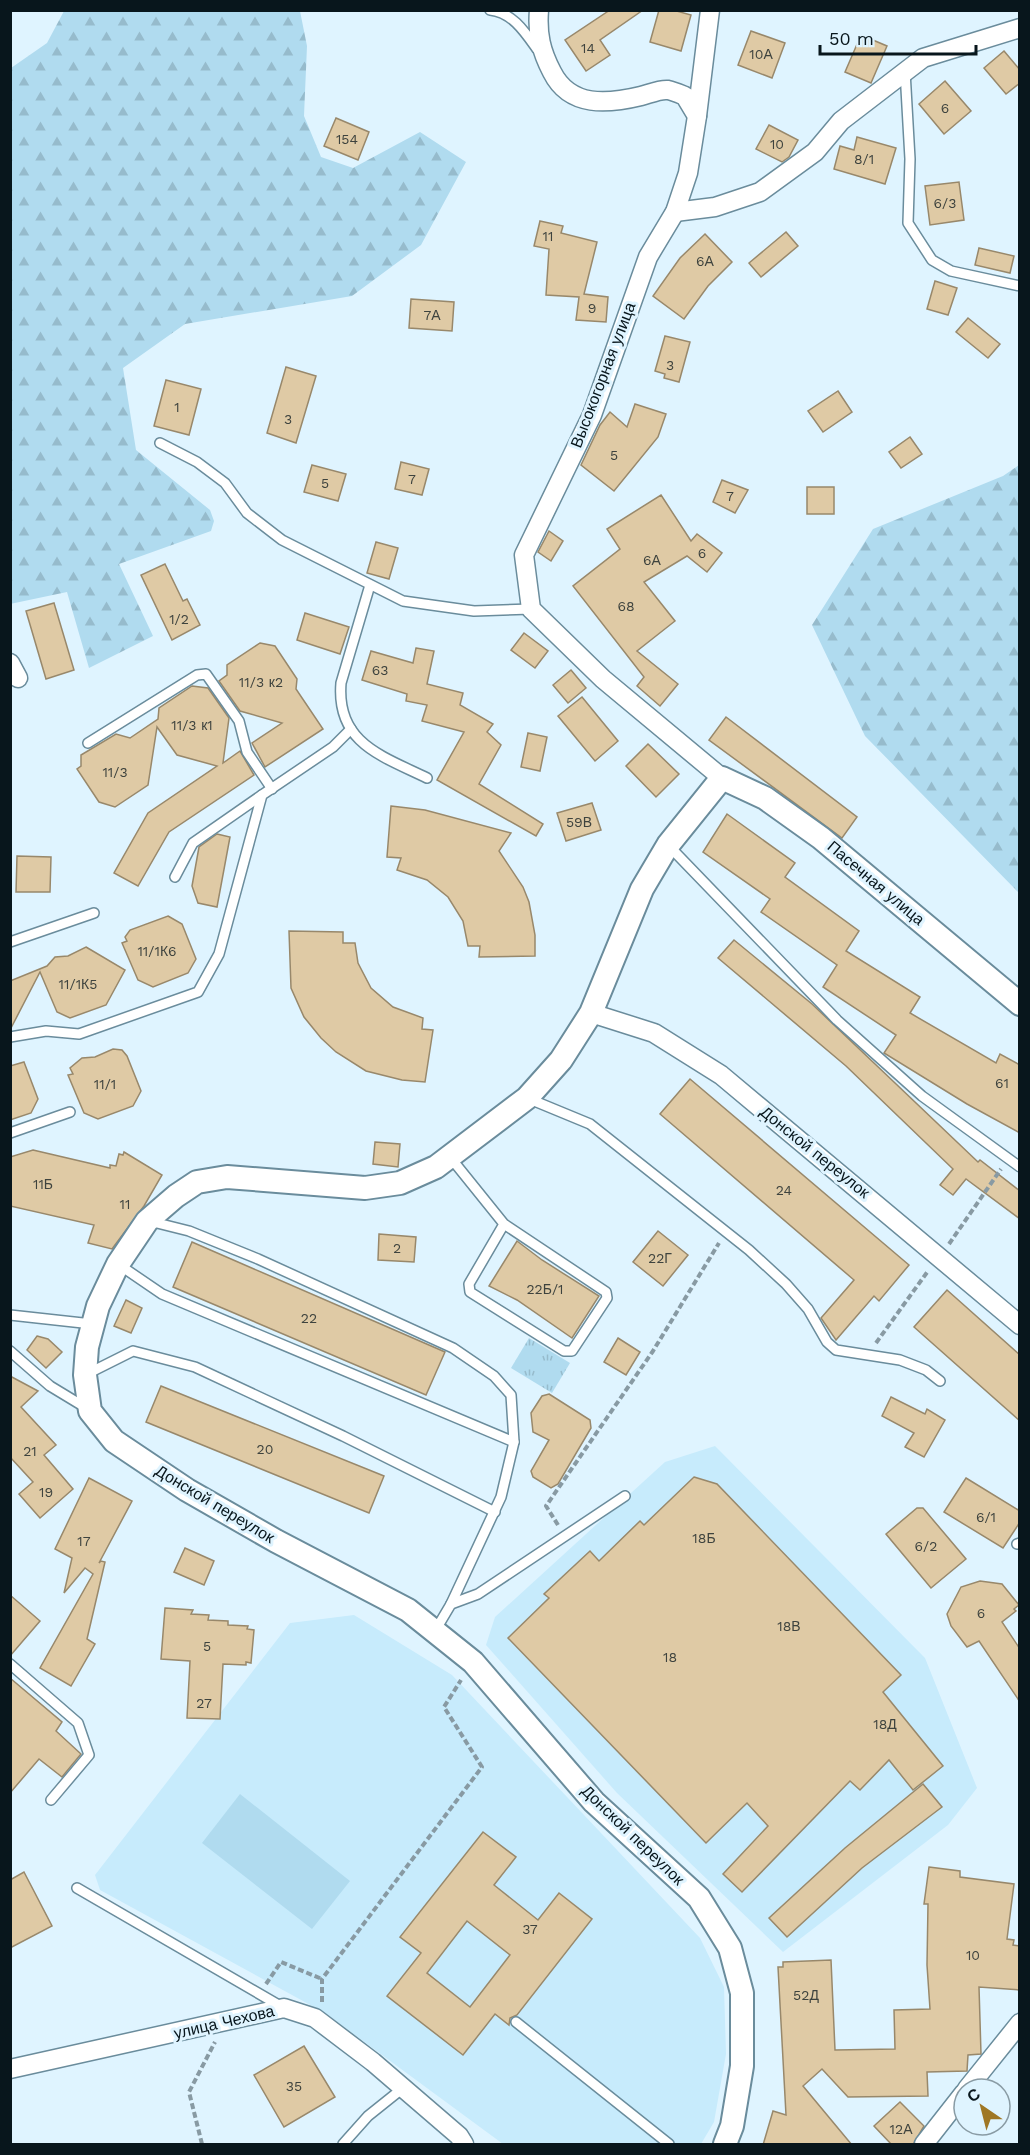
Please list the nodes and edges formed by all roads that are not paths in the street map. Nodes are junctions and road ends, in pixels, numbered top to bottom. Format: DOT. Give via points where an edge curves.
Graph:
graph roads {
  1 [pos="490,10"];
  2 [pos="539,10"];
  3 [pos="710,10"];
  4 [pos="1020,28"];
  5 [pos="545,59"];
  6 [pos="905,71"];
  7 [pos="697,117"];
  8 [pos="675,212"];
  9 [pos="1020,286"];
  10 [pos="160,443"];
  11 [pos="370,585"];
  12 [pos="531,609"];
  13 [pos="351,729"];
  14 [pos="88,743"];
  15 [pos="427,778"];
  16 [pos="722,778"];
  17 [pos="272,789"];
  18 [pos="262,795"];
  19 [pos="669,845"];
  20 [pos="175,877"];
  21 [pos="94,913"];
  22 [pos="10,942"];
  23 [pos="1020,1004"];
  24 [pos="591,1013"];
  25 [pos="10,1037"];
  26 [pos="528,1098"];
  27 [pos="70,1112"];
  28 [pos="10,1133"];
  29 [pos="450,1157"];
  30 [pos="1020,1167"];
  31 [pos="147,1221"];
  32 [pos="504,1224"];
  33 [pos="118,1264"];
  34 [pos="10,1315"];
  35 [pos="94,1324"];
  36 [pos="1020,1325"];
  37 [pos="10,1352"];
  38 [pos="85,1375"];
  39 [pos="939,1381"];
  40 [pos="90,1410"];
  41 [pos="514,1442"];
  42 [pos="625,1496"];
  43 [pos="495,1512"];
  44 [pos="451,1604"];
  45 [pos="435,1631"];
  46 [pos="10,1664"];
  47 [pos="51,1800"];
  48 [pos="77,1888"];
  49 [pos="284,2008"];
  50 [pos="516,2022"];
  51 [pos="1020,2023"];
  52 [pos="10,2069"];
  53 [pos="977,2077"];
  54 [pos="403,2088"];
  55 [pos="952,2109"];
  56 [pos="343,2145"];
  57 [pos="464,2145"];
  58 [pos="669,2145"];
  59 [pos="724,2145"];
  60 [pos="924,2145"];
  1 -- 5 [label="lane" via="499,11 519,25"];
  2 -- 5 [label="street" via="537,35"];
  3 -- 7 [label="street, Высокогорная улица"];
  4 -- 6 [label="street" via="923,58"];
  5 -- 7 [label="street" via="556,80 571,94 589,102 622,100 667,90 685,96"];
  6 -- 8 [label="street" via="841,121 815,152 760,192 715,207"];
  6 -- 9 [label="lane" via="910,159 908,223 932,260 951,271"];
  7 -- 8 [label="street, Высокогорная улица" via="688,173"];
  8 -- 12 [label="street, Высокогорная улица" via="648,257 592,415 524,555"];
  10 -- 11 [label="lane" via="197,462 225,483 247,513 282,540"];
  11 -- 12 [label="lane" via="403,602 474,611"];
  11 -- 13 [label="lane" via="341,683 340,699"];
  12 -- 16 [label="street" via="603,679"];
  13 -- 15 [label="lane" via="373,752"];
  13 -- 17 [label="lane" via="333,747"];
  14 -- 17 [label="lane" via="197,675 206,674 239,721 248,752"];
  16 -- 19 [label="street, Донской переулок"];
  16 -- 23 [label="street, Пасечная улица" via="765,798 821,838"];
  17 -- 18 [label="lane"];
  18 -- 20 [label="lane" via="193,843"];
  18 -- 25 [label="lane" via="219,954 198,992 79,1034 46,1031"];
  19 -- 24 [label="street, Донской переулок" via="642,889"];
  19 -- 30 [label="lane" via="837,1020 922,1096"];
  21 -- 22 [label="lane"];
  24 -- 26 [label="street, Донской переулок" via="561,1060"];
  24 -- 36 [label="street, Донской переулок" via="654,1033 721,1075"];
  26 -- 29 [label="street, Донской переулок"];
  26 -- 39 [label="lane" via="590,1124 726,1232 786,1284 836,1350 900,1360 926,1370"];
  27 -- 28 [label="lane"];
  29 -- 31 [label="street, Донской переулок" via="400,1183 365,1188 227,1177 197,1182"];
  29 -- 32 [label="lane"];
  31 -- 33 [label="street, Донской переулок"];
  31 -- 41 [label="lane" via="189,1231 248,1255 453,1348 494,1376 511,1395"];
  32 -- 32 [label="lane" via="608,1295 572,1351 564,1351 470,1292 469,1284"];
  33 -- 35 [label="street, Донской переулок"];
  33 -- 41 [label="lane" via="162,1294"];
  34 -- 35 [label="lane"];
  35 -- 38 [label="street, Донской переулок"];
  37 -- 40 [label="lane" via="50,1386"];
  38 -- 40 [label="street, Донской переулок"];
  38 -- 43 [label="lane" via="133,1351 195,1367"];
  40 -- 45 [label="street, Донской переулок" via="114,1441 187,1490 408,1610"];
  41 -- 43 [label="lane"];
  42 -- 44 [label="lane" via="478,1594"];
  43 -- 44 [label="lane"];
  44 -- 45 [label="lane"];
  45 -- 59 [label="street, Донской переулок" via="473,1662 594,1802 699,1898 730,1948 742,1993 742,2066 732,2126"];
  46 -- 47 [label="lane" via="78,1723 89,1755"];
  48 -- 49 [label="lane"];
  49 -- 52 [label="street, улица Чехова"];
  49 -- 54 [label="street, улица Чехова" via="315,2018"];
  50 -- 58 [label="lane"];
  51 -- 53 [label="street"];
  54 -- 56 [label="lane" via="368,2116"];
  54 -- 57 [label="street, улица Чехова" via="459,2136"];
  55 -- 60 [label="street"];
}
